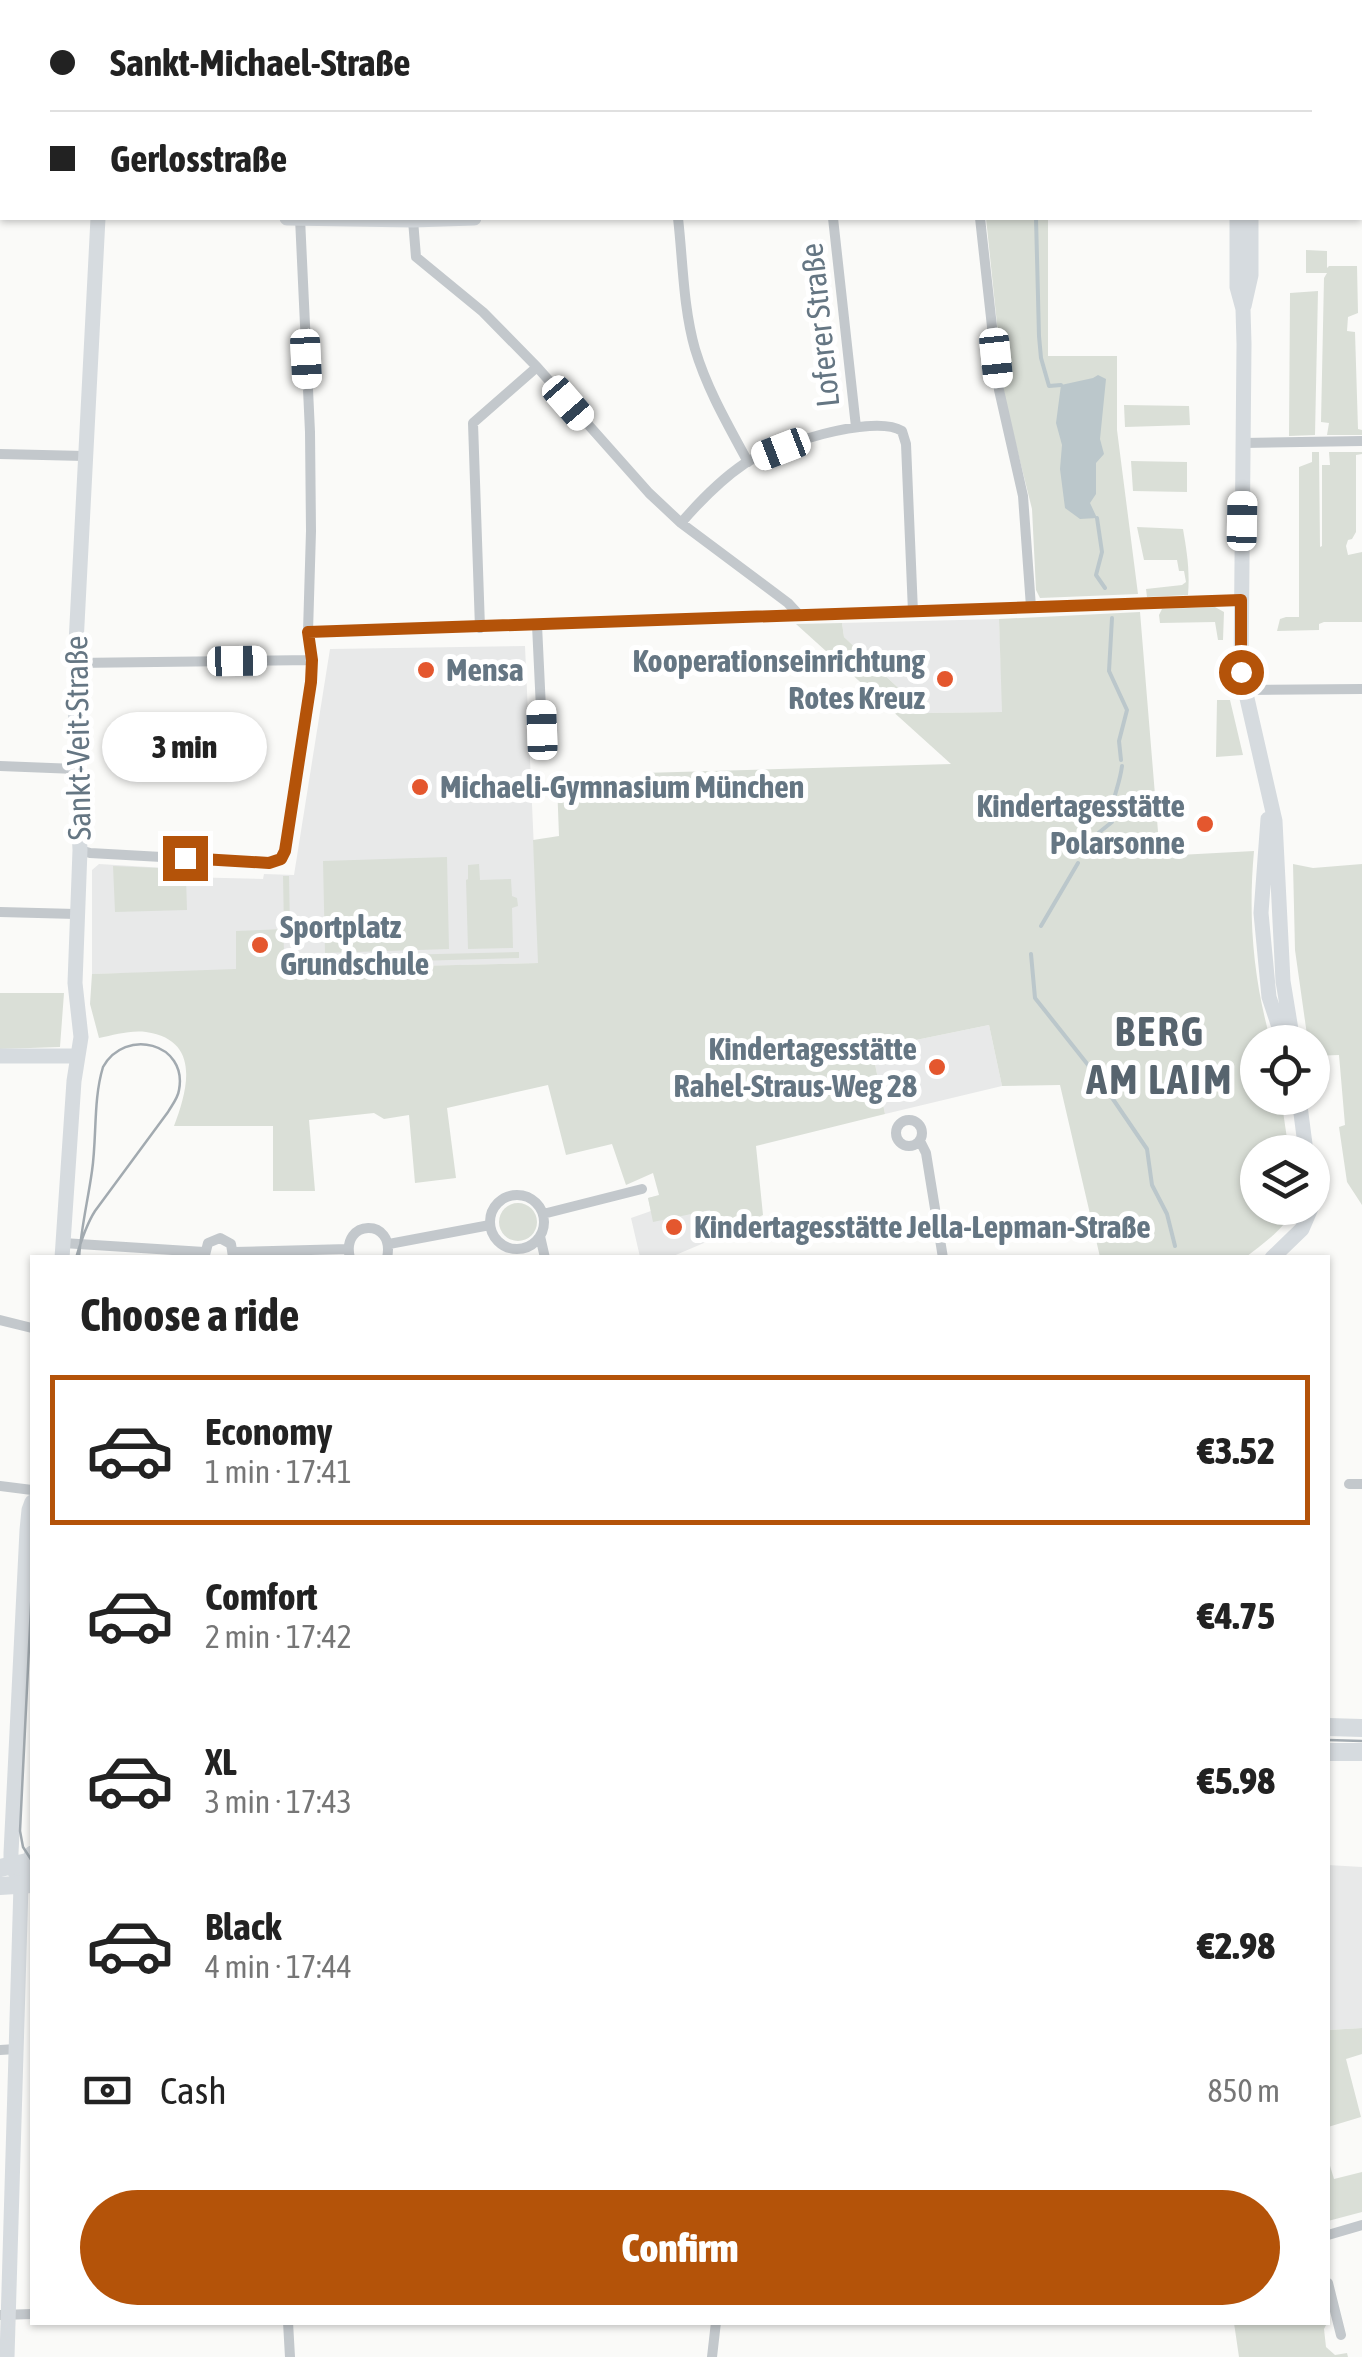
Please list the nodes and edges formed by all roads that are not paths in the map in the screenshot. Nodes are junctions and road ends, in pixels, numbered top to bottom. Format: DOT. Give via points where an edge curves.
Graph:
graph roads {
  1 [pos="98,220"];
  2 [pos="300,220"];
  3 [pos="413,220"];
  4 [pos="678,220"];
  5 [pos="833,220"];
  6 [pos="980,220"];
  7 [pos="1237,220"];
  8 [pos="1251,220"];
  9 [pos="1243,310"];
  10 [pos="536,366"];
  11 [pos="856,427"];
  12 [pos="1362,441"];
  13 [pos="1243,442"];
  14 [pos="0,454"];
  15 [pos="84,456"];
  16 [pos="748,462"];
  17 [pos="681,523"];
  18 [pos="1241,600"];
  19 [pos="1031,607"];
  20 [pos="913,612"];
  21 [pos="800,616"];
  22 [pos="538,625"];
  23 [pos="480,628"];
  24 [pos="308,632"];
  25 [pos="312,660"];
  26 [pos="75,663"];
  27 [pos="1362,688"];
  28 [pos="1244,690"];
  29 [pos="542,730"];
  30 [pos="0,766"];
  31 [pos="76,769"];
  32 [pos="1270,806"];
  33 [pos="80,850"];
  34 [pos="0,912"];
  35 [pos="76,914"];
  36 [pos="1278,1025"];
  37 [pos="1290,1025"];
  38 [pos="0,1056"];
  39 [pos="78,1056"];
  40 [pos="920,1141"];
  41 [pos="642,1189"];
  42 [pos="543,1214"];
  43 [pos="490,1225"];
  44 [pos="1304,1225"];
  45 [pos="540,1236"];
  46 [pos="389,1244"];
  47 [pos="63,1250"];
  48 [pos="349,1253"];
  49 [pos="233,1254"];
  50 [pos="205,1255"];
  51 [pos="388,1255"];
  52 [pos="545,1255"];
  53 [pos="942,1255"];
  54 [pos="1275,1255"];
  55 [pos="0,1320"];
  56 [pos="30,1328"];
  57 [pos="1349,1484"];
  58 [pos="1362,1484"];
  59 [pos="0,1486"];
  60 [pos="30,1490"];
  61 [pos="30,1507"];
  62 [pos="1330,1727"];
  63 [pos="1362,1728"];
  64 [pos="1330,1752"];
  65 [pos="1362,1752"];
  66 [pos="7,1760"];
  67 [pos="30,1859"];
  68 [pos="6,1866"];
  69 [pos="27,1884"];
  70 [pos="0,1886"];
  71 [pos="8,2050"];
  72 [pos="1362,2225"];
  73 [pos="1330,2234"];
  74 [pos="1330,2292"];
  75 [pos="30,2314"];
  76 [pos="4,2315"];
  77 [pos="288,2325"];
  78 [pos="716,2325"];
  79 [pos="1341,2335"];
  80 [pos="7,2357"];
  81 [pos="290,2357"];
  82 [pos="712,2357"];
  1 -- 15 [label="street, Sankt-Veit-Straße"];
  2 -- 24 [label="street" via="310,432"];
  3 -- 10 [label="street" via="416,257"];
  4 -- 16 [label="street" via="694,346"];
  5 -- 11 [label="street, Loferer Straße"];
  6 -- 19 [label="street" via="999,390 1024,496"];
  7 -- 9 [label="street"];
  8 -- 9 [label="street"];
  9 -- 13 [label="street"];
  10 -- 17 [label="street"];
  10 -- 23 [label="street" via="473,423"];
  11 -- 16 [label="street"];
  11 -- 20 [label="street" via="902,431"];
  12 -- 13 [label="street"];
  13 -- 18 [label="street"];
  14 -- 15 [label="street"];
  15 -- 26 [label="street, Sankt-Veit-Straße"];
  16 -- 17 [label="street"];
  17 -- 21 [label="street"];
  18 -- 19 [label="street"];
  18 -- 28 [label="street"];
  19 -- 20 [label="street"];
  20 -- 21 [label="street"];
  21 -- 22 [label="street"];
  22 -- 23 [label="street"];
  22 -- 29 [label="street"];
  23 -- 24 [label="street"];
  24 -- 25 [label="street"];
  25 -- 26 [label="street"];
  25 -- 33 [label="street" via="281,859"];
  26 -- 31 [label="street, Sankt-Veit-Straße"];
  27 -- 28 [label="street"];
  28 -- 32 [label="street"];
  30 -- 31 [label="street"];
  31 -- 33 [label="street, Sankt-Veit-Straße"];
  32 -- 36 [label="street" via="1261,914"];
  32 -- 37 [label="street"];
  33 -- 35 [label="street, Sankt-Veit-Straße"];
  34 -- 35 [label="street"];
  35 -- 39 [label="street, Sankt-Veit-Straße"];
  38 -- 39 [label="street"];
  39 -- 47 [label="street, Sankt-Veit-Straße"];
  40 -- 53 [label="street"];
  41 -- 42 [label="street"];
  42 -- 43 [label="street" via="528,1197 513,1196 494,1208"];
  42 -- 45 [label="street"];
  43 -- 45 [label="street" via="507,1247 526,1248"];
  43 -- 46 [label="street"];
  44 -- 54 [label="street"];
  45 -- 52 [label="street"];
  46 -- 48 [label="street" via="382,1233 363,1228 352,1236"];
  46 -- 51 [label="street"];
  47 -- 50 [label="street"];
  48 -- 49 [label="street"];
  49 -- 50 [label="street" via="220,1238 208,1243"];
  55 -- 56 [label="street"];
  57 -- 58 [label="street"];
  59 -- 60 [label="street"];
  61 -- 66 [label="street"];
  62 -- 63 [label="main road"];
  64 -- 65 [label="main road"];
  66 -- 68 [label="street"];
  67 -- 68 [label="main road"];
  68 -- 69 [label="street"];
  69 -- 70 [label="main road"];
  69 -- 71 [label="street"];
  71 -- 76 [label="street"];
  72 -- 73 [label="street"];
  74 -- 79 [label="street"];
  75 -- 76 [label="street"];
  76 -- 80 [label="street"];
  77 -- 81 [label="street"];
  78 -- 82 [label="street"];
}
